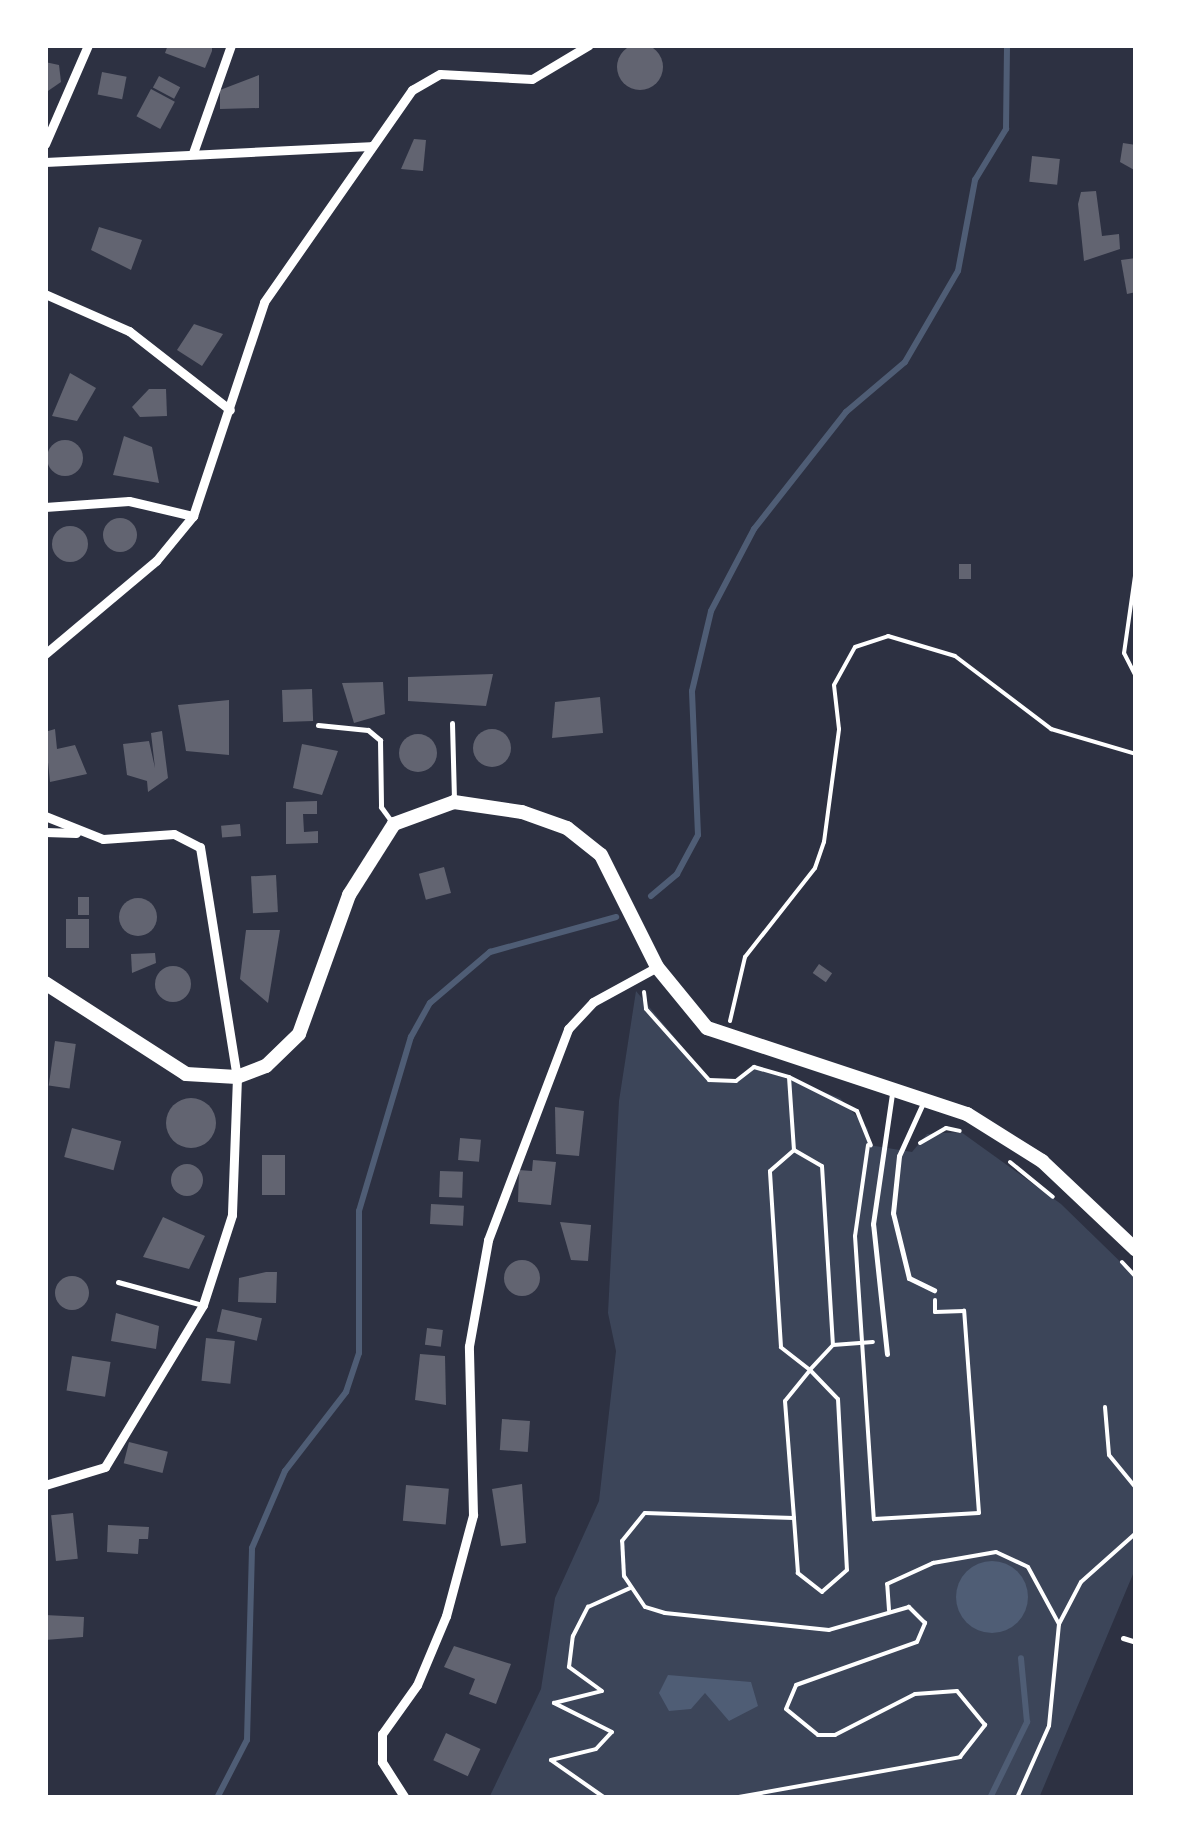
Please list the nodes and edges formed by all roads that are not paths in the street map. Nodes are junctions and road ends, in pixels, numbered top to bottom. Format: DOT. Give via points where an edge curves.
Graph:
graph roads {
  1 [pos="88,45"];
  2 [pos="232,45"];
  3 [pos="589,45"];
  4 [pos="45,144"];
  5 [pos="370,146"];
  6 [pos="193,153"];
  7 [pos="45,162"];
  8 [pos="45,294"];
  9 [pos="230,410"];
  10 [pos="45,508"];
  11 [pos="193,516"];
  12 [pos="45,654"];
  13 [pos="452,723"];
  14 [pos="318,725"];
  15 [pos="454,802"];
  16 [pos="45,816"];
  17 [pos="394,824"];
  18 [pos="45,832"];
  19 [pos="78,832"];
  20 [pos="652,969"];
  21 [pos="45,983"];
  22 [pos="237,1077"];
  23 [pos="892,1093"];
  24 [pos="924,1102"];
  25 [pos="1136,1250"];
  26 [pos="118,1282"];
  27 [pos="934,1290"];
  28 [pos="202,1305"];
  29 [pos="887,1354"];
  30 [pos="45,1484"];
  31 [pos="1124,1638"];
  32 [pos="1136,1642"];
  33 [pos="405,1798"];
  1 -- 4 [label="street"];
  2 -- 6 [label="street"];
  3 -- 5 [label="street" via="532,79 429,76"];
  5 -- 6 [label="street"];
  5 -- 9 [label="street" via="264,302"];
  6 -- 7 [label="street"];
  8 -- 9 [label="street" via="129,332"];
  9 -- 11 [label="street"];
  10 -- 11 [label="street" via="129,502"];
  11 -- 12 [label="street" via="156,561"];
  13 -- 15 [label="lane"];
  14 -- 17 [label="lane" via="368,730 380,740 381,806"];
  15 -- 17 [label="main road"];
  15 -- 20 [label="main road" via="567,828 601,854"];
  16 -- 19 [label="street"];
  17 -- 22 [label="main road" via="349,895 299,1034 266,1066"];
  18 -- 19 [label="street"];
  19 -- 22 [label="street" via="174,834 200,847"];
  20 -- 23 [label="main road" via="682,1004 729,1041"];
  20 -- 33 [label="street" via="593,1002 551,1057 488,1240 469,1357 473,1515 446,1616 417,1685 382,1734 382,1762"];
  21 -- 22 [label="main road" via="186,1074"];
  22 -- 28 [label="street" via="232,1215"];
  23 -- 24 [label="main road"];
  23 -- 29 [label="lane" via="874,1224"];
  24 -- 25 [label="main road" via="968,1114 1042,1161"];
  24 -- 27 [label="lane" via="900,1150 899,1258 909,1278"];
  26 -- 28 [label="lane"];
  28 -- 30 [label="street" via="105,1467"];
  31 -- 32 [label="lane"];
}
